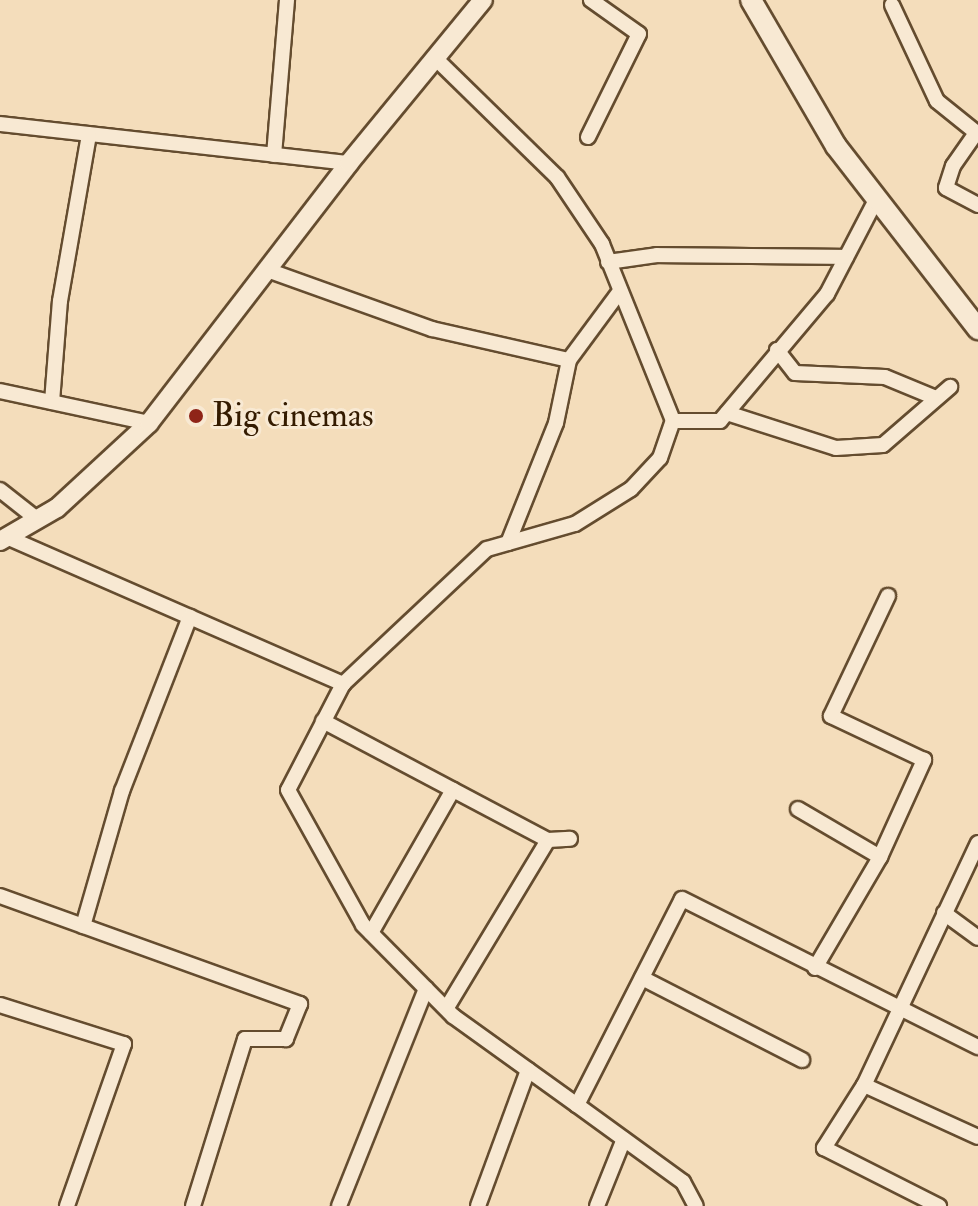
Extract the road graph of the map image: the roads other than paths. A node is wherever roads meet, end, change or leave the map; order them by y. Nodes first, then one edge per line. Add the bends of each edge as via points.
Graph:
1 (287, 0) edge
2 (483, 0) edge
3 (591, 0) edge
4 (751, 0) edge
5 (892, 5) dead end
6 (436, 59) junction
7 (0, 124) edge
8 (89, 134) junction
9 (977, 134) edge
10 (588, 137) dead end
11 (274, 155) junction
12 (349, 163) junction
13 (877, 198) junction
14 (978, 205) edge
15 (846, 257) junction
16 (608, 262) junction
17 (270, 271) junction
18 (620, 291) junction
19 (978, 329) edge
20 (777, 350) junction
21 (569, 360) junction
22 (950, 387) dead end
23 (0, 391) edge
24 (936, 398) junction
25 (52, 402) junction
26 (727, 413) junction
27 (673, 421) junction
28 (149, 423) junction
29 (0, 490) edge
30 (38, 520) junction
31 (5, 539) edge
32 (508, 543) junction
33 (888, 596) dead end
34 (190, 617) junction
35 (343, 684) junction
36 (323, 721) junction
37 (453, 790) junction
38 (798, 809) dead end
39 (570, 839) dead end
40 (548, 840) junction
41 (978, 843) edge
42 (880, 857) junction
43 (0, 896) edge
44 (944, 913) junction
45 (83, 926) junction
46 (371, 933) junction
47 (978, 938) edge
48 (815, 968) junction
49 (642, 978) junction
50 (426, 989) junction
51 (0, 1005) edge
52 (899, 1008) junction
53 (446, 1009) junction
54 (978, 1047) edge
55 (802, 1060) dead end
56 (528, 1070) junction
57 (864, 1085) junction
58 (577, 1105) junction
59 (978, 1137) edge
60 (624, 1139) junction
61 (67, 1206) edge
62 (193, 1206) edge
63 (339, 1206) edge
64 (478, 1206) edge
65 (597, 1206) edge
66 (696, 1206) edge
67 (939, 1206) edge

1 - 11 street
2 - 6 street
3 - 10 street via 639,34
4 - 13 main road via 836,146
5 - 9 street via 937,101
6 - 12 street
6 - 16 street via 557,177
7 - 8 street
8 - 11 street
8 - 25 street via 60,301
9 - 14 street via 953,166 946,188
11 - 12 street
12 - 17 street
13 - 15 street
13 - 19 main road
15 - 16 street via 657,255
15 - 20 street via 827,294
16 - 18 street
17 - 21 street via 432,329
17 - 28 street
18 - 21 street
18 - 27 street
20 - 24 street via 795,373 885,377
20 - 26 street
21 - 32 street via 556,423
22 - 24 street
23 - 25 street
24 - 26 street via 883,445 836,448
25 - 28 street
26 - 27 street via 720,421
27 - 32 street via 660,458 631,489 575,524
28 - 30 street
29 - 30 street
30 - 31 street
31 - 34 street
32 - 35 street via 487,549
33 - 42 street via 831,716 924,760
34 - 35 street
34 - 45 street via 122,791
35 - 36 street
36 - 37 street
36 - 46 street via 288,790
37 - 40 street
37 - 46 street
38 - 42 street
39 - 40 street
40 - 53 street
41 - 44 street
42 - 48 street
43 - 45 street
44 - 47 street
44 - 52 street
45 - 62 street via 300,1004 286,1039 245,1039
46 - 50 street
48 - 49 street via 682,899
48 - 52 street
49 - 55 street
49 - 58 street
50 - 53 street
50 - 63 street
51 - 61 street via 124,1044
52 - 54 street
52 - 57 street
53 - 56 street
56 - 58 street
56 - 64 street
57 - 59 street
57 - 67 street via 824,1148
58 - 60 street
60 - 65 street
60 - 66 street via 683,1182

